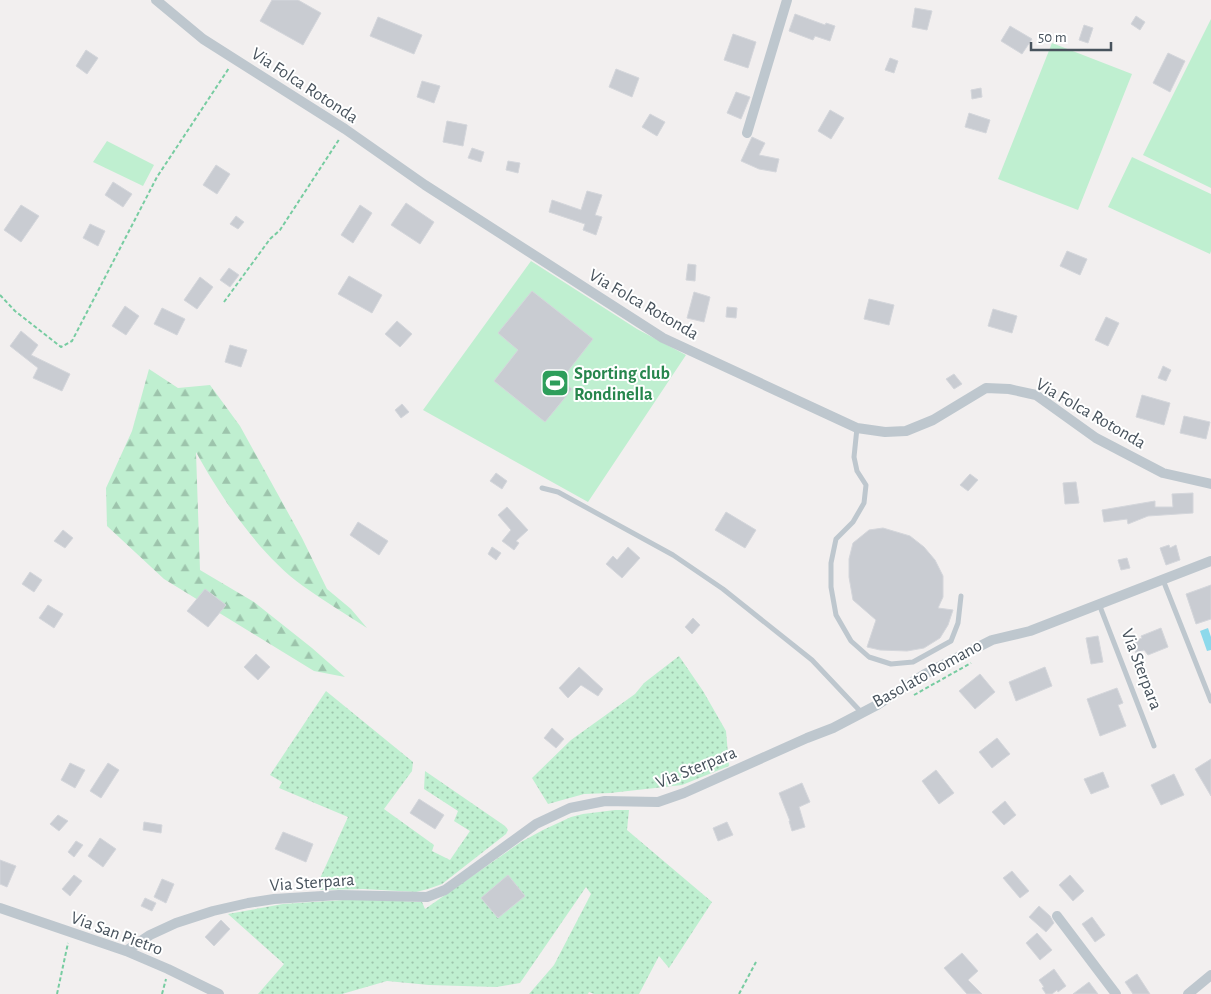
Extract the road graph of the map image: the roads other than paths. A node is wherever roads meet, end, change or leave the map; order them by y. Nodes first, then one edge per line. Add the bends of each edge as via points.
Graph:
1 (156, 0) edge
2 (787, 0) edge
3 (747, 133) dead end
4 (857, 428) junction
5 (1211, 484) edge
6 (542, 488) dead end
7 (1211, 562) edge
8 (1163, 580) junction
9 (961, 596) dead end
10 (1099, 604) junction
11 (1211, 701) edge
12 (862, 713) junction
13 (1154, 746) dead end
14 (0, 908) edge
15 (1057, 916) dead end
16 (126, 951) junction
17 (1211, 975) edge
18 (219, 994) edge
19 (1116, 994) edge
20 (1188, 994) edge

1 - 4 street, Via Folca Rotonda via 203,39 663,338
2 - 3 street
4 - 5 street, Via Folca Rotonda via 906,431 934,420 986,388 1009,388 1036,395 1096,438 1163,473
4 - 9 lane via 854,456 857,471 866,485 864,503 853,522 836,539 832,563 836,615 851,641 868,657 891,664 913,662 951,641 958,622
6 - 12 lane via 558,492 674,555 723,589 812,660
7 - 8 street, Via Sterpara
8 - 10 street, Via Sterpara
8 - 11 lane
10 - 12 street, Via Sterpara via 1030,631 992,640 925,674
10 - 13 lane, Via Sterpara
12 - 16 street, Via Sterpara via 658,802 605,801 570,808 536,824 445,890 427,896 339,895 248,903 176,923
14 - 16 street, Via San Pietro
15 - 19 street
16 - 18 street, Via San Pietro
17 - 20 street

